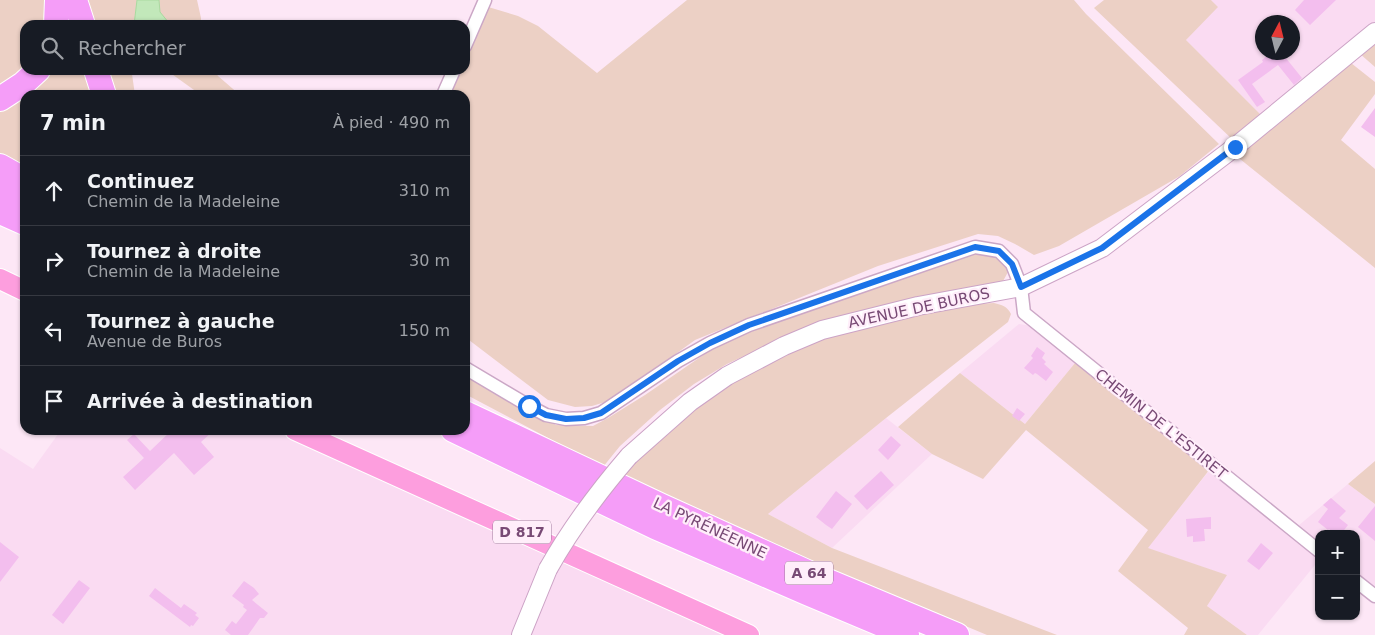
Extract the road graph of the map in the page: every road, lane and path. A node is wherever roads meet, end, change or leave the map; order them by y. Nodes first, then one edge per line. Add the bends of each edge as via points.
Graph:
1 (58, 0) edge
2 (75, 0) edge
3 (485, 0) edge
4 (56, 20) edge
5 (81, 20) edge
6 (1375, 32) edge
7 (470, 34) edge
8 (33, 75) edge
9 (98, 75) edge
10 (452, 75) edge
11 (102, 90) edge
12 (445, 90) edge
13 (0, 99) edge
14 (0, 166) edge
15 (20, 177) edge
16 (0, 191) edge
17 (20, 203) edge
18 (0, 212) edge
19 (20, 221) edge
20 (0, 279) edge
21 (1021, 287) junction
22 (20, 289) edge
23 (470, 371) edge
24 (470, 415) edge
25 (306, 435) edge
26 (463, 435) edge
27 (1315, 548) edge
28 (1360, 584) edge
29 (1375, 596) edge
30 (521, 635) edge
31 (749, 635) edge
32 (907, 635) edge
33 (957, 635) edge

1 - 4 highway
2 - 5 highway
3 - 7 street
6 - 21 street, AVENUE DE BUROS via 1235,147 1102,248
8 - 13 highway
9 - 11 highway
10 - 12 street
14 - 15 highway
16 - 17 highway
18 - 19 highway
20 - 22 main road
21 - 23 street, CHEMIN DE L'ESTIRET via 1012,264 999,251 975,247 749,325 678,361 601,413 584,418 546,415
21 - 27 street, CHEMIN DE L'ESTIRET via 1024,314
21 - 30 street, AVENUE DE BUROS, bridge via 918,306 822,330 727,376 690,402 629,456 606,483 564,540 548,569
24 - 33 highway, LA PYRÉNÉENNE / A 64 via 816,576
25 - 31 main road, D 817
26 - 32 highway, LA PYRÉNÉENNE / A 64 via 655,527
28 - 29 street

